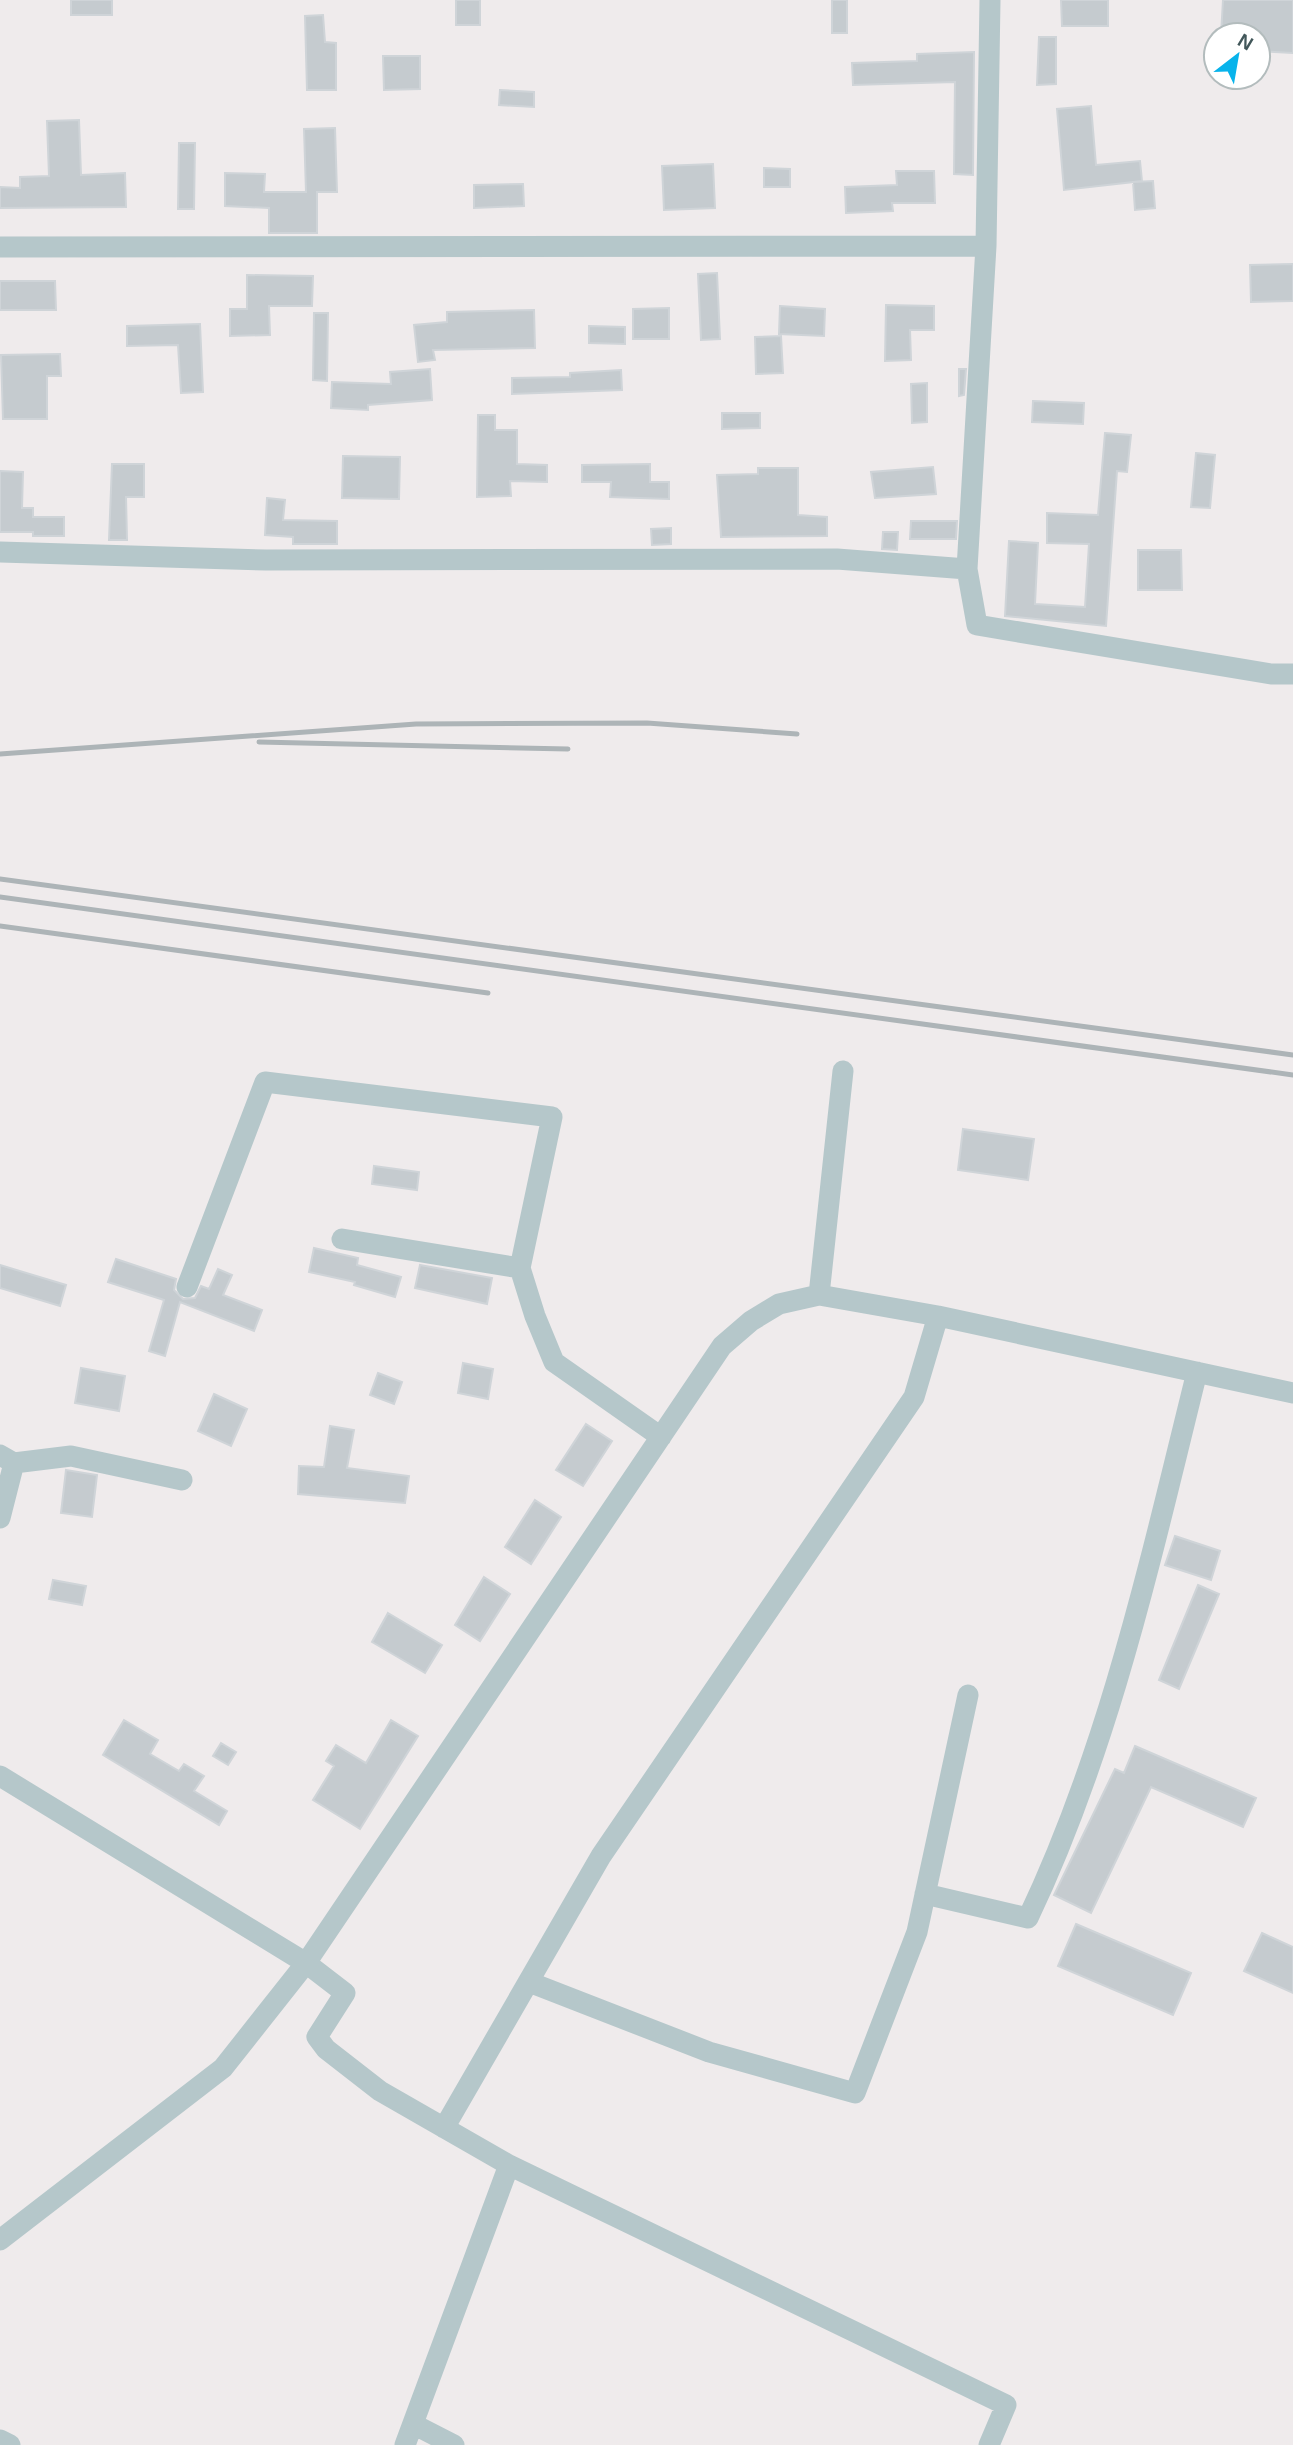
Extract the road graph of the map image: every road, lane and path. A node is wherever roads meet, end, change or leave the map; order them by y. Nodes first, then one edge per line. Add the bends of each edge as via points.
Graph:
1 (990, 0) edge
2 (986, 246) junction
3 (0, 247) edge
4 (0, 552) edge
5 (967, 569) junction
6 (1293, 674) edge
7 (843, 1071) dead end
8 (342, 1239) dead end
9 (520, 1268) junction
10 (187, 1287) dead end
11 (819, 1295) junction
12 (938, 1316) junction
13 (1198, 1372) junction
14 (1293, 1393) edge
15 (661, 1437) junction
16 (7, 1459) edge
17 (182, 1480) dead end
18 (0, 1518) edge
19 (968, 1695) dead end
20 (0, 1776) edge
21 (925, 1894) junction
22 (306, 1963) junction
23 (529, 1982) junction
24 (444, 2128) junction
25 (509, 2165) junction
26 (0, 2240) edge
27 (413, 2424) junction
28 (0, 2440) edge
29 (10, 2445) edge
30 (405, 2445) edge
31 (454, 2445) edge
32 (989, 2445) edge

1 - 2 street
2 - 3 street
2 - 5 street
4 - 5 street via 265,560 836,559
5 - 6 street via 977,625
7 - 11 street
8 - 9 street
9 - 10 street via 552,1116 265,1082
9 - 15 street via 554,1362
11 - 12 street
11 - 15 street via 779,1304 722,1346
12 - 13 street
12 - 23 street via 914,1397 601,1856
13 - 14 street
13 - 21 street via 1133,1629 1059,1852 1028,1918
15 - 22 street
16 - 17 street via 71,1456
16 - 18 street
19 - 21 street
20 - 22 street
21 - 23 street via 917,1932 855,2093 709,2052
22 - 24 street via 345,1993 317,2037 326,2049 380,2091
22 - 26 street via 223,2068
23 - 24 street
24 - 25 street
25 - 27 street
25 - 32 street via 1006,2405
27 - 30 street
27 - 31 street
28 - 29 street

